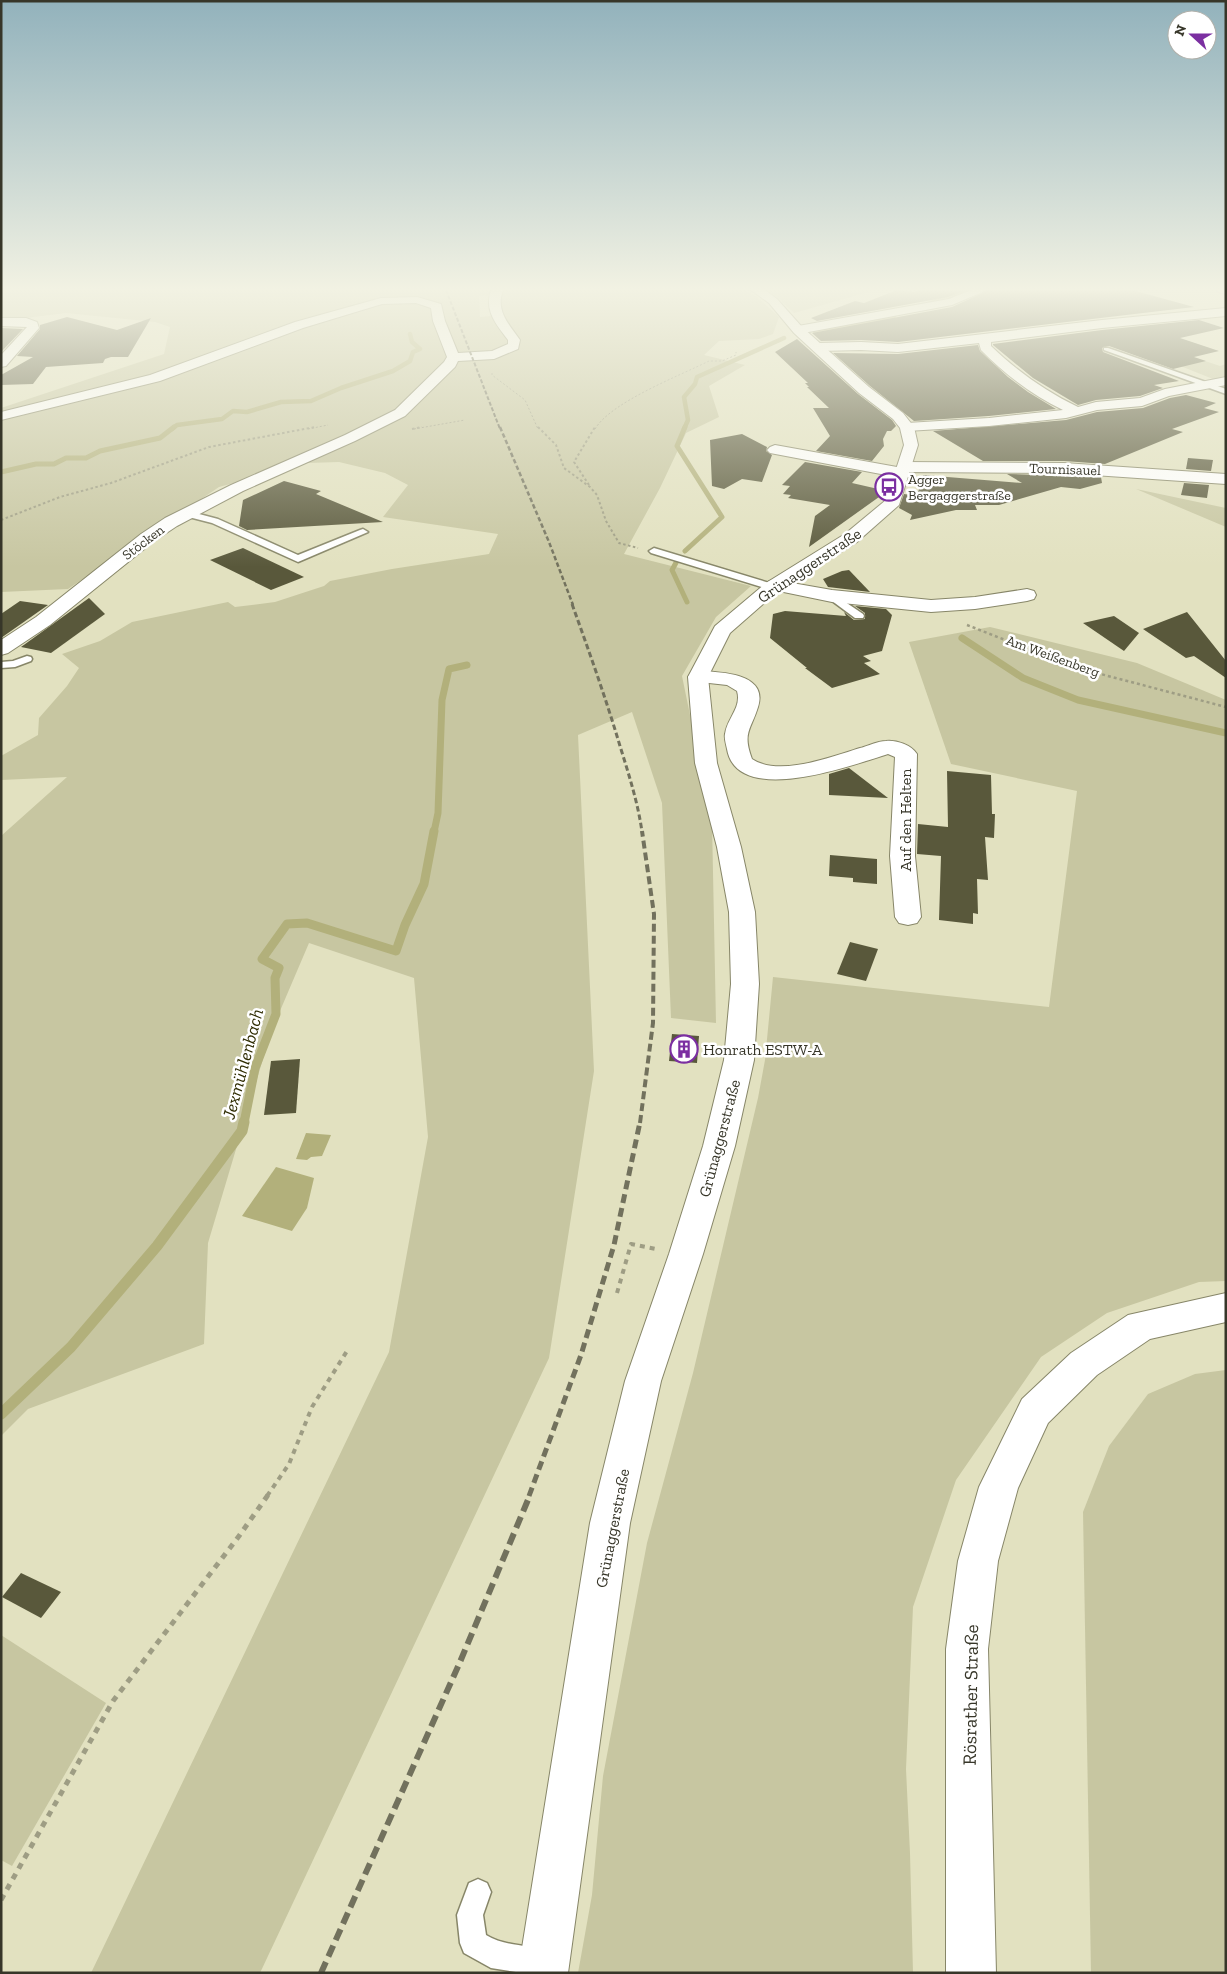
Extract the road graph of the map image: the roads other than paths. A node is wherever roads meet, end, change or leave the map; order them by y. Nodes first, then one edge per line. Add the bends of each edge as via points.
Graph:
1 (138, 382) edge
2 (432, 382) edge
3 (856, 382) edge
4 (1023, 382) edge
5 (1196, 382) edge
6 (1220, 382) edge
7 (1204, 385) junction
8 (1226, 392) edge
9 (1076, 411) junction
10 (1, 416) edge
11 (907, 427) junction
12 (775, 450) dead end
13 (903, 470) junction
14 (1226, 479) edge
15 (184, 513) junction
16 (363, 532) dead end
17 (654, 551) road end
18 (773, 586) junction
19 (1027, 595) dead end
20 (832, 596) junction
21 (859, 616) dead end
22 (1, 649) edge
23 (27, 659) dead end
24 (1, 665) edge
25 (698, 677) junction
26 (908, 917) dead end
27 (1226, 1307) edge
28 (478, 1892) dead end
29 (544, 1968) edge
30 (971, 1973) edge

1 - 10 street
2 - 15 street, Stöcken via 400,413
3 - 11 street
4 - 9 street
5 - 7 lane
6 - 7 street
7 - 8 lane
7 - 9 street via 1165,393 1142,402
9 - 11 street via 989,422
11 - 13 street, Grünaggerstraße via 910,445
12 - 13 street
13 - 14 street, Tournisauel via 1064,468
13 - 18 street, Grünaggerstraße via 893,502 881,514 851,538
15 - 16 lane via 215,521 298,559
15 - 22 street, Stöcken via 147,538 43,621
17 - 18 lane
18 - 20 street
18 - 25 street, Grünaggerstraße via 722,630
19 - 20 street via 931,606
20 - 21 lane
23 - 24 lane
25 - 26 street, Auf den Helten via 738,681 747,689 748,708 736,733 743,764 752,768 779,773 813,769 887,747 906,754 904,855
25 - 29 street, Grünaggerstraße via 706,764 729,847 742,912 744,984 739,1060 716,1155 644,1381 610,1524
27 - 30 street, Rösrather Straße via 1142,1326 1084,1364 1035,1411 999,1487 978,1561 967,1649
28 - 29 lane via 470,1915 474,1943 491,1954

